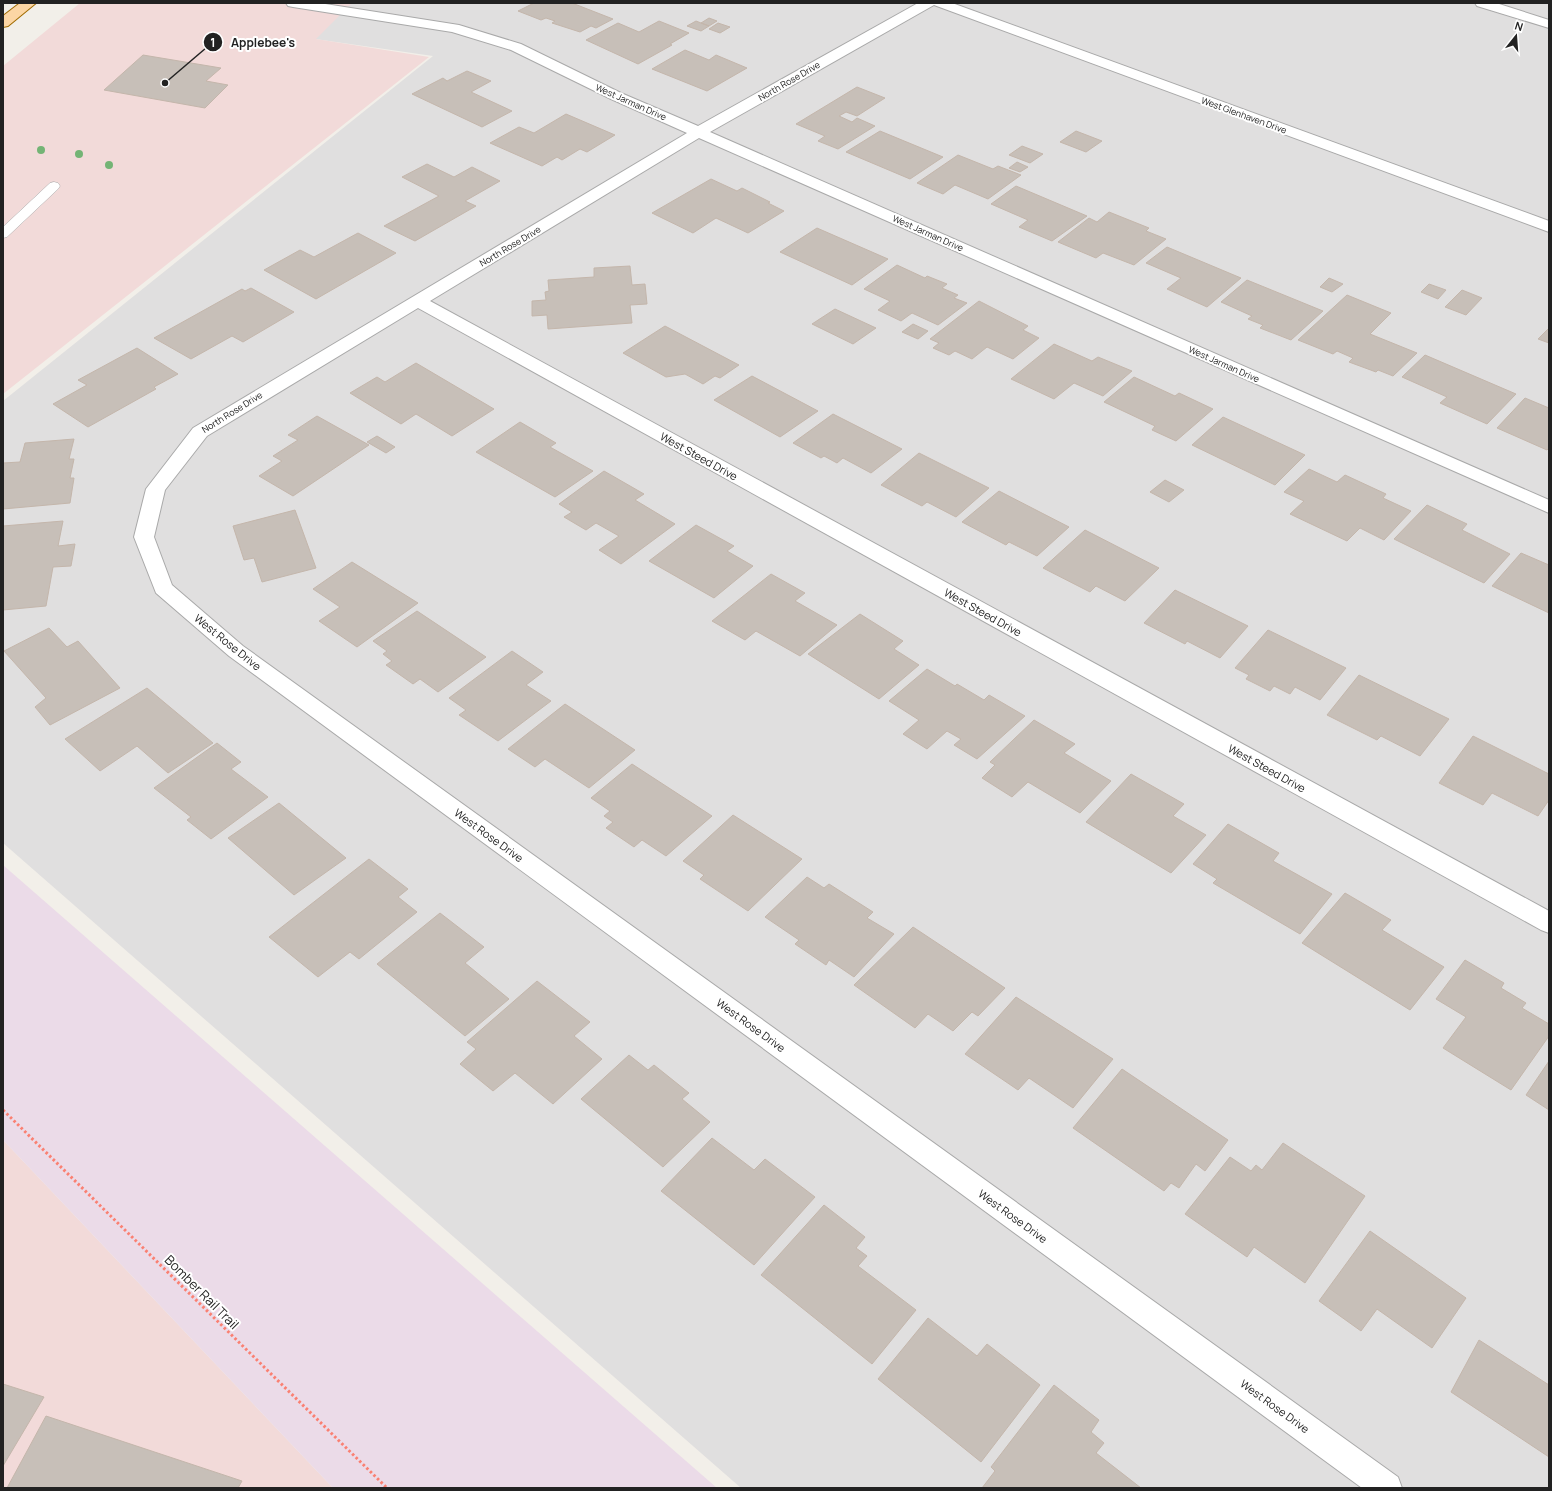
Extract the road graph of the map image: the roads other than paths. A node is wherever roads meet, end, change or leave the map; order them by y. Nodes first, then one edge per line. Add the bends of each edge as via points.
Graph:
1 (29, 3) edge
2 (293, 3) edge
3 (928, 3) edge
4 (939, 3) edge
5 (1482, 3) edge
6 (3, 23) edge
7 (1549, 24) edge
8 (699, 132) junction
9 (54, 186) dead end
10 (1549, 227) edge
11 (3, 234) edge
12 (417, 302) junction
13 (1549, 507) edge
14 (144, 537) joint
15 (1549, 923) edge
16 (1387, 1488) edge

1 - 6 main road
2 - 8 street, West Jarman Drive via 454,28 516,47 616,96
3 - 8 street, North Rose Drive
4 - 10 street, West Glenhaven Drive
5 - 7 street
8 - 12 street, North Rose Drive
8 - 13 street, West Jarman Drive
9 - 11 lane
12 - 14 street, North Rose Drive via 200,432 156,489
12 - 15 street, West Steed Drive
14 - 16 street, West Rose Drive via 163,588 236,651

